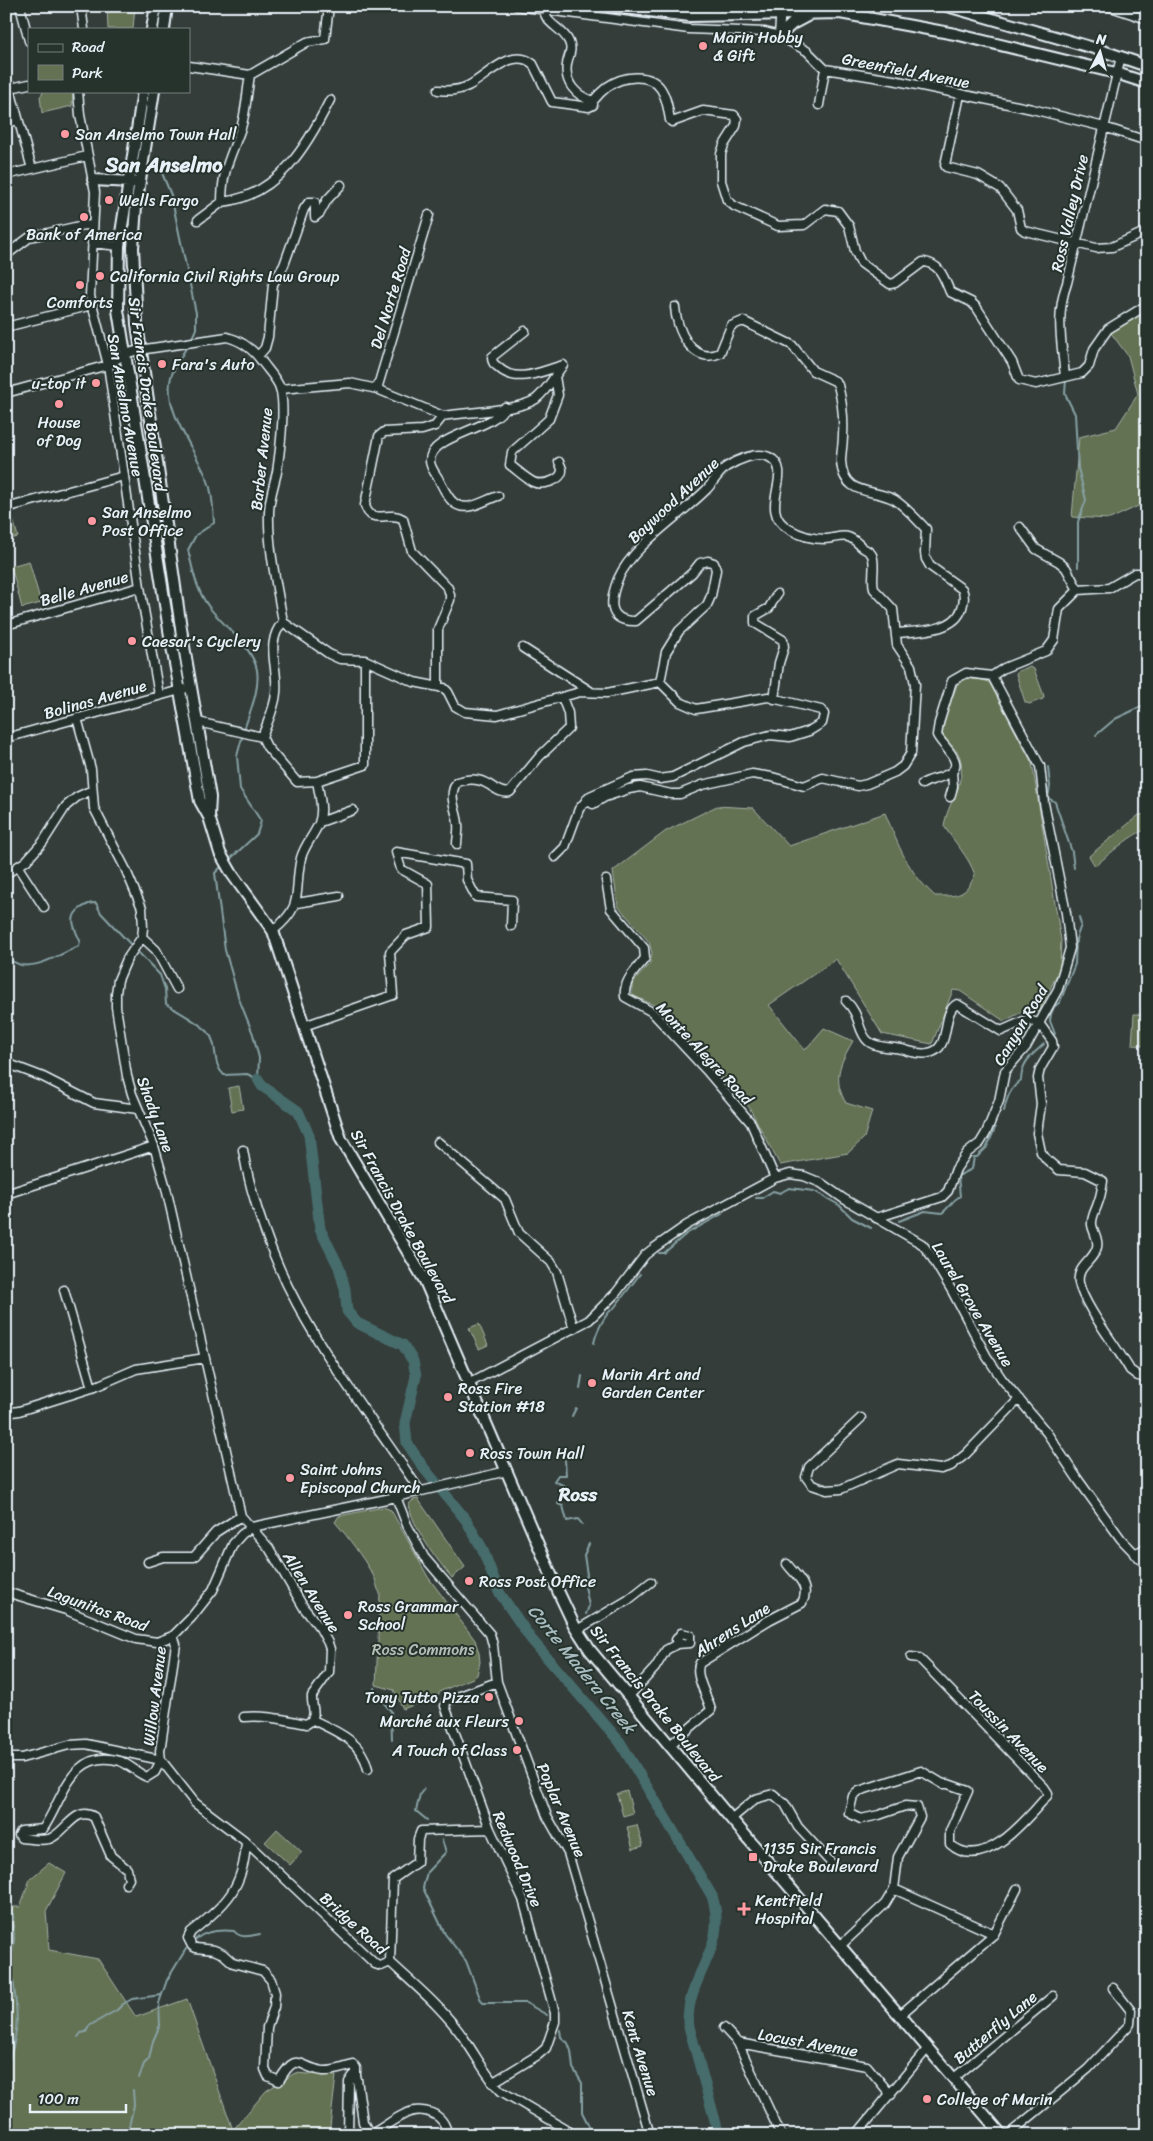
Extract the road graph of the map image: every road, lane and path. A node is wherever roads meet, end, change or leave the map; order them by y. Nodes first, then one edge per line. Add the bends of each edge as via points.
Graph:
1 (20, 6) edge
2 (80, 6) edge
3 (156, 6) edge
4 (167, 6) edge
5 (329, 6) edge
6 (517, 6) edge
7 (608, 6) edge
8 (769, 6) edge
9 (947, 6) edge
10 (1108, 6) edge
11 (544, 8) edge
12 (781, 11) edge
13 (810, 14) junction
14 (746, 16) junction
15 (1147, 19) edge
16 (84, 28) edge
17 (152, 28) edge
18 (164, 28) edge
19 (779, 36) junction
20 (28, 37) edge
21 (1121, 57) junction
22 (190, 66) edge
23 (1147, 66) edge
24 (825, 69) junction
25 (1116, 73) junction
26 (250, 75) junction
27 (1147, 83) edge
28 (28, 84) edge
29 (8, 89) edge
30 (438, 90) dead end
31 (78, 92) edge
32 (142, 92) edge
33 (154, 92) edge
34 (960, 95) junction
35 (330, 100) dead end
36 (593, 101) junction
37 (819, 105) dead end
38 (18, 120) junction
39 (6, 122) edge
40 (1104, 127) junction
41 (1147, 141) edge
42 (87, 156) junction
43 (32, 168) junction
44 (6, 175) edge
45 (94, 180) junction
46 (128, 182) junction
47 (139, 183) junction
48 (341, 185) dead end
49 (222, 202) junction
50 (429, 215) dead end
51 (198, 220) dead end
52 (93, 226) junction
53 (1147, 231) edge
54 (92, 243) junction
55 (1075, 243) junction
56 (119, 246) junction
57 (6, 254) edge
58 (92, 305) junction
59 (1147, 305) edge
60 (675, 307) dead end
61 (6, 327) edge
62 (525, 331) dead end
63 (139, 350) junction
64 (125, 354) junction
65 (258, 356) junction
66 (108, 364) junction
67 (555, 376) junction
68 (1065, 376) junction
69 (280, 389) junction
70 (377, 389) junction
71 (6, 393) edge
72 (505, 408) junction
73 (443, 416) junction
74 (558, 462) dead end
75 (124, 476) junction
76 (498, 496) dead end
77 (6, 508) edge
78 (1020, 527) dead end
79 (1147, 572) edge
80 (140, 587) junction
81 (1078, 590) junction
82 (777, 594) dead end
83 (283, 622) junction
84 (6, 625) edge
85 (897, 633) junction
86 (523, 648) dead end
87 (365, 660) junction
88 (992, 676) junction
89 (660, 682) junction
90 (438, 686) junction
91 (191, 688) junction
92 (180, 690) junction
93 (591, 692) junction
94 (159, 695) junction
95 (562, 697) junction
96 (774, 699) junction
97 (77, 718) junction
98 (198, 722) junction
99 (262, 737) junction
100 (6, 738) edge
101 (952, 771) junction
102 (317, 781) junction
103 (922, 784) dead end
104 (92, 790) junction
105 (950, 797) dead end
106 (586, 800) junction
107 (353, 810) dead end
108 (209, 817) junction
109 (320, 822) junction
110 (457, 844) dead end
111 (555, 857) dead end
112 (18, 867) junction
113 (6, 874) edge
114 (606, 880) dead end
115 (339, 896) dead end
116 (297, 903) junction
117 (44, 907) dead end
118 (511, 926) dead end
119 (274, 931) junction
120 (140, 940) junction
121 (177, 989) dead end
122 (846, 1001) dead end
123 (1040, 1023) junction
124 (304, 1026) junction
125 (6, 1063) edge
126 (138, 1109) junction
127 (438, 1142) dead end
128 (154, 1146) junction
129 (243, 1150) dead end
130 (775, 1178) junction
131 (6, 1194) edge
132 (876, 1218) junction
133 (64, 1290) dead end
134 (574, 1329) junction
135 (205, 1358) junction
136 (1147, 1378) edge
137 (469, 1383) junction
138 (92, 1388) junction
139 (1019, 1399) junction
140 (6, 1413) edge
141 (861, 1418) dead end
142 (507, 1471) junction
143 (420, 1491) junction
144 (396, 1497) junction
145 (241, 1516) junction
146 (252, 1527) junction
147 (1147, 1548) edge
148 (1134, 1554) junction
149 (148, 1562) dead end
150 (787, 1564) dead end
151 (1147, 1566) edge
152 (651, 1582) dead end
153 (6, 1592) edge
154 (577, 1630) junction
155 (172, 1636) junction
156 (678, 1644) dead end
157 (911, 1657) dead end
158 (497, 1682) junction
159 (629, 1696) junction
160 (244, 1717) dead end
161 (313, 1720) junction
162 (670, 1745) junction
163 (6, 1758) edge
164 (161, 1760) junction
165 (368, 1769) dead end
166 (732, 1819) junction
167 (490, 1829) junction
168 (246, 1842) junction
169 (834, 1866) dead end
170 (126, 1884) dead end
171 (894, 1889) junction
172 (1018, 1889) dead end
173 (994, 1934) junction
174 (840, 1946) junction
175 (390, 1962) junction
176 (604, 1979) joint
177 (1113, 1988) dead end
178 (1053, 1996) dead end
179 (900, 2015) junction
180 (724, 2028) dead end
181 (738, 2043) junction
182 (928, 2048) junction
183 (356, 2076) junction
184 (954, 2078) junction
185 (492, 2083) junction
186 (890, 2095) junction
187 (1147, 2132) edge
188 (348, 2135) edge
189 (447, 2135) edge
190 (572, 2135) edge
191 (650, 2135) edge
192 (781, 2135) edge
193 (856, 2135) edge
194 (1002, 2135) edge
195 (1008, 2135) edge
196 (1144, 2135) edge

1 - 20 street
2 - 16 street
3 - 17 main road
4 - 18 main road
5 - 26 street via 324,40 307,42
6 - 11 street, Greenfield Avenue
7 - 14 main road via 690,16
8 - 14 main road
9 - 21 main road
10 - 15 street
11 - 19 street, Greenfield Avenue via 689,29 748,30
11 - 36 street via 544,16 549,23 564,33 570,42 566,73 569,83 583,98
12 - 13 main road
12 - 14 main road
12 - 19 street
13 - 19 main road
13 - 25 main road via 840,13 955,34
19 - 24 street, Greenfield Avenue via 808,51
21 - 23 main road
21 - 25 street, Ross Valley Drive
22 - 26 street
24 - 34 street, Greenfield Avenue
24 - 37 street
25 - 27 main road
25 - 40 street, Ross Valley Drive
26 - 49 street via 241,127 222,185
28 - 29 street
29 - 38 street
30 - 36 street via 453,91 467,86 509,60 518,58 527,59 532,64 552,102 589,107
31 - 42 street, San Anselmo Avenue
32 - 46 main road, Sir Francis Drake Boulevard
33 - 47 main road, Sir Francis Drake Boulevard
34 - 40 street, Greenfield Avenue
34 - 55 street via 944,159 946,167 978,175 1000,188 1017,210 1021,228 1025,231
35 - 49 street via 317,125 282,175 240,200
36 - 68 street via 613,83 637,77 653,81 661,88 672,122 703,112 734,115 736,126 721,154 721,181 727,200 734,206 778,226 804,225 825,209 838,211 850,226 861,263 890,284 923,262 940,270 950,292 977,308 1023,382 1036,384
38 - 39 street
38 - 43 street
40 - 41 street, Greenfield Avenue
40 - 55 street, Ross Valley Drive
42 - 43 street
42 - 45 street, San Anselmo Avenue
43 - 44 street
45 - 46 main road
45 - 52 street, San Anselmo Avenue
46 - 47 main road
46 - 56 main road, Sir Francis Drake Boulevard
47 - 63 main road, Sir Francis Drake Boulevard via 133,248
48 - 65 street via 315,217 314,202 309,202 304,209 284,265 273,284 268,337
49 - 51 street
50 - 70 street, Del Norte Road
52 - 54 street, San Anselmo Avenue
52 - 57 street via 84,225 30,238
53 - 55 street via 1105,248
54 - 56 street
54 - 58 street, San Anselmo Avenue via 89,284
55 - 68 street, Ross Valley Drive via 1059,308
56 - 64 main road, Sir Francis Drake Boulevard via 118,310
58 - 61 street
58 - 66 street, San Anselmo Avenue
59 - 68 street via 1103,334 1086,369
60 - 85 street via 682,336 691,348 702,355 720,353 731,326 744,321 792,345 813,370 838,385 844,435 843,472 860,490 895,500 926,529 924,553 930,566 962,589 964,595 955,621 927,631
62 - 67 street via 492,357 492,362 504,373 522,376 562,365
63 - 64 street, Barber Avenue
63 - 65 street, Barber Avenue via 227,337 246,344
63 - 91 main road, Sir Francis Drake Boulevard
64 - 66 street, Barber Avenue
64 - 92 main road, Sir Francis Drake Boulevard
65 - 69 street, Barber Avenue
66 - 71 street, Barber Avenue
66 - 75 street, San Anselmo Avenue
67 - 72 street via 534,400
67 - 74 street via 558,395 549,419 512,452 510,465 534,483 541,483 554,481 560,475 562,469
69 - 70 street via 350,383
69 - 83 street, Barber Avenue via 282,420 269,510 269,538
70 - 73 street
72 - 73 street
72 - 76 street via 502,415 493,421 436,448 430,463 451,501 459,507 470,507
73 - 90 street via 435,426 384,432 379,436 365,505 371,516 397,515 403,519 412,551 448,588 450,600 438,629
75 - 77 street
75 - 80 street, San Anselmo Avenue
78 - 81 street via 1036,549 1066,568
79 - 81 street via 1135,573 1109,588
80 - 84 street, Belle Avenue
80 - 94 street, San Anselmo Avenue
81 - 88 street via 1059,609 1054,640 1046,651
82 - 96 street via 769,608 755,616 754,623 783,640
83 - 87 street via 329,654 340,659
83 - 99 street via 273,640 277,691
85 - 89 street, Baywood Avenue via 893,609 874,588 870,552 846,536 814,538 786,528 776,518 774,504 780,472 777,462 767,456 753,456 725,468 635,553 622,570 613,592 612,608 626,621 636,621 700,563 714,563 715,578 707,605 679,631 666,652
85 - 106 street, Baywood Avenue via 897,645 911,666 915,705 911,753 895,772 858,786 823,778 804,786 752,774 702,785 680,794 640,787 615,793 593,804
86 - 93 street
87 - 90 street via 425,686
87 - 102 street via 365,765
88 - 101 street via 966,673 951,683 937,735 954,760
88 - 123 street, Canyon Road via 1040,766 1044,803 1066,913 1070,948 1058,990
89 - 93 street via 607,693
89 - 96 street via 680,702 696,709 768,697
90 - 95 street via 448,692 456,706 465,712 497,715
91 - 92 street, Bolinas Avenue
91 - 98 main road, Sir Francis Drake Boulevard
92 - 94 street, Bolinas Avenue
92 - 108 main road, Sir Francis Drake Boulevard via 200,801
93 - 95 street
94 - 97 street, Bolinas Avenue
95 - 110 street via 569,728 510,792 500,792 488,783 474,779 457,782 452,800 458,828
96 - 106 street via 821,710 825,718 809,731 790,737 770,735 744,742 673,777 633,777
97 - 100 street, Bolinas Avenue
97 - 104 street via 91,769
98 - 99 street
98 - 108 main road, Sir Francis Drake Boulevard via 210,797
99 - 102 street via 297,782
101 - 103 street
101 - 105 street via 954,781
102 - 109 street
104 - 112 street via 66,806 43,842
104 - 120 street via 94,808 139,898 143,917
106 - 111 street via 574,818 565,847
107 - 109 street
108 - 119 main road, Sir Francis Drake Boulevard via 220,853
109 - 116 street via 301,857
112 - 113 street
112 - 117 street
114 - 130 street, Monte Alegre Road via 611,909 644,948 646,958 627,981 626,997 652,1012 751,1123
115 - 116 street
116 - 119 street
118 - 124 street via 512,900 476,897 467,880 466,864 396,852 401,869 428,884 429,926 406,935 390,952 393,995
119 - 124 main road, Sir Francis Drake Boulevard
120 - 121 street via 156,950
120 - 126 street, Shady Lane via 118,980 116,1000 127,1076
122 - 123 street via 855,1011 867,1040 920,1054 934,1052 940,1045 949,1013 957,1004 1001,1031 1026,1020
123 - 132 street, Canyon Road via 1005,1071 999,1101 986,1133 980,1143 967,1152 948,1191 942,1197
123 - 136 street via 1053,1047 1038,1078 1041,1104 1037,1133 1041,1152 1059,1170 1085,1172 1103,1180 1092,1218 1097,1249 1084,1265 1079,1282 1088,1305 1130,1370
124 - 137 main road, Sir Francis Drake Boulevard via 341,1139 425,1281
125 - 126 street via 43,1077 94,1103
126 - 128 street, Shady Lane
127 - 134 street via 505,1199 519,1233 552,1262
128 - 131 street
128 - 135 street, Shady Lane
129 - 143 street via 274,1253 296,1303
130 - 132 street, Laurel Grove Avenue via 790,1174 804,1176 821,1183
130 - 134 street, Laurel Grove Avenue via 687,1225 654,1248 600,1311
132 - 139 street, Laurel Grove Avenue via 922,1244 930,1254 987,1357
133 - 138 street
134 - 137 street, Laurel Grove Avenue
135 - 138 street via 136,1369
135 - 145 street, Shady Lane
137 - 142 main road, Sir Francis Drake Boulevard
138 - 140 street
139 - 141 street via 951,1466 941,1469 898,1464 841,1489 827,1490 812,1485 806,1477 809,1467
139 - 148 street, Laurel Grove Avenue
142 - 143 street
142 - 154 main road, Sir Francis Drake Boulevard
143 - 144 street
144 - 146 street
144 - 158 street, Poplar Avenue via 424,1557 490,1634
145 - 146 street
145 - 149 street via 216,1532 194,1557
146 - 155 street via 233,1544 213,1590
146 - 161 street, Allen Avenue via 280,1565 330,1649 329,1672 312,1696
147 - 148 street
148 - 151 street, Laurel Grove Avenue
150 - 162 street, Ahrens Lane via 804,1584 802,1603 700,1663 698,1675 711,1710
152 - 154 street via 628,1600
153 - 155 street, Lagunitas Road via 66,1610 136,1639 157,1642
154 - 159 main road, Sir Francis Drake Boulevard
155 - 164 street, Willow Avenue via 176,1644
156 - 159 street via 666,1650
157 - 171 street, Toussin Avenue via 919,1658 1048,1793 1006,1838 986,1851 965,1852 950,1844 950,1831 968,1791 943,1784 922,1772 859,1791 853,1796 849,1813 861,1819 905,1806 917,1807 920,1816 898,1857
158 - 167 street, Redwood Drive via 445,1702
158 - 176 street, Poplar Avenue via 547,1816 568,1853
159 - 162 main road, Sir Francis Drake Boulevard
160 - 161 street via 260,1716 307,1724
161 - 165 street via 353,1741 366,1758
162 - 166 main road, Sir Francis Drake Boulevard
163 - 164 street via 22,1758 69,1745 86,1744
164 - 168 street, Bridge Road via 195,1803
164 - 170 street via 156,1772 147,1777 119,1761 92,1761 82,1766 67,1782 43,1829 21,1831 19,1835 30,1839 50,1838 74,1818 88,1814 94,1817 112,1856 127,1869 129,1879
166 - 169 street via 755,1798 773,1794 785,1804 798,1827
166 - 174 main road, Sir Francis Drake Boulevard
167 - 175 street via 422,1831 418,1839 417,1862 393,1880
167 - 185 street, Redwood Drive via 522,1899 552,2001 555,2022 546,2048 538,2056
168 - 175 street, Bridge Road via 375,1964 381,1966
168 - 183 street via 245,1863 239,1883 227,1900 190,1932 188,1938 192,1946 214,1950 233,1963 263,1971 271,1980 275,1994 267,2027 265,2069 268,2076 278,2081 296,2062 325,2072 354,2065
171 - 173 street
171 - 174 street, Toussin Avenue via 879,1912
172 - 173 street
173 - 179 street
174 - 179 main road, Sir Francis Drake Boulevard
175 - 185 street, Bridge Road via 435,2003 465,2039
176 - 191 street, Kent Avenue
177 - 195 street via 1131,2011 1130,2024 1088,2068
178 - 184 street, Butterfly Lane
179 - 182 main road, Sir Francis Drake Boulevard
180 - 181 street
181 - 186 street, Locust Avenue via 867,2066
181 - 192 street
182 - 184 main road, Sir Francis Drake Boulevard
182 - 186 street
183 - 188 street via 349,2082
183 - 189 street via 363,2122 368,2132 373,2133 404,2114 431,2112 442,2118
184 - 194 main road, Sir Francis Drake Boulevard
185 - 190 street, Bridge Road
186 - 193 street
187 - 196 street

